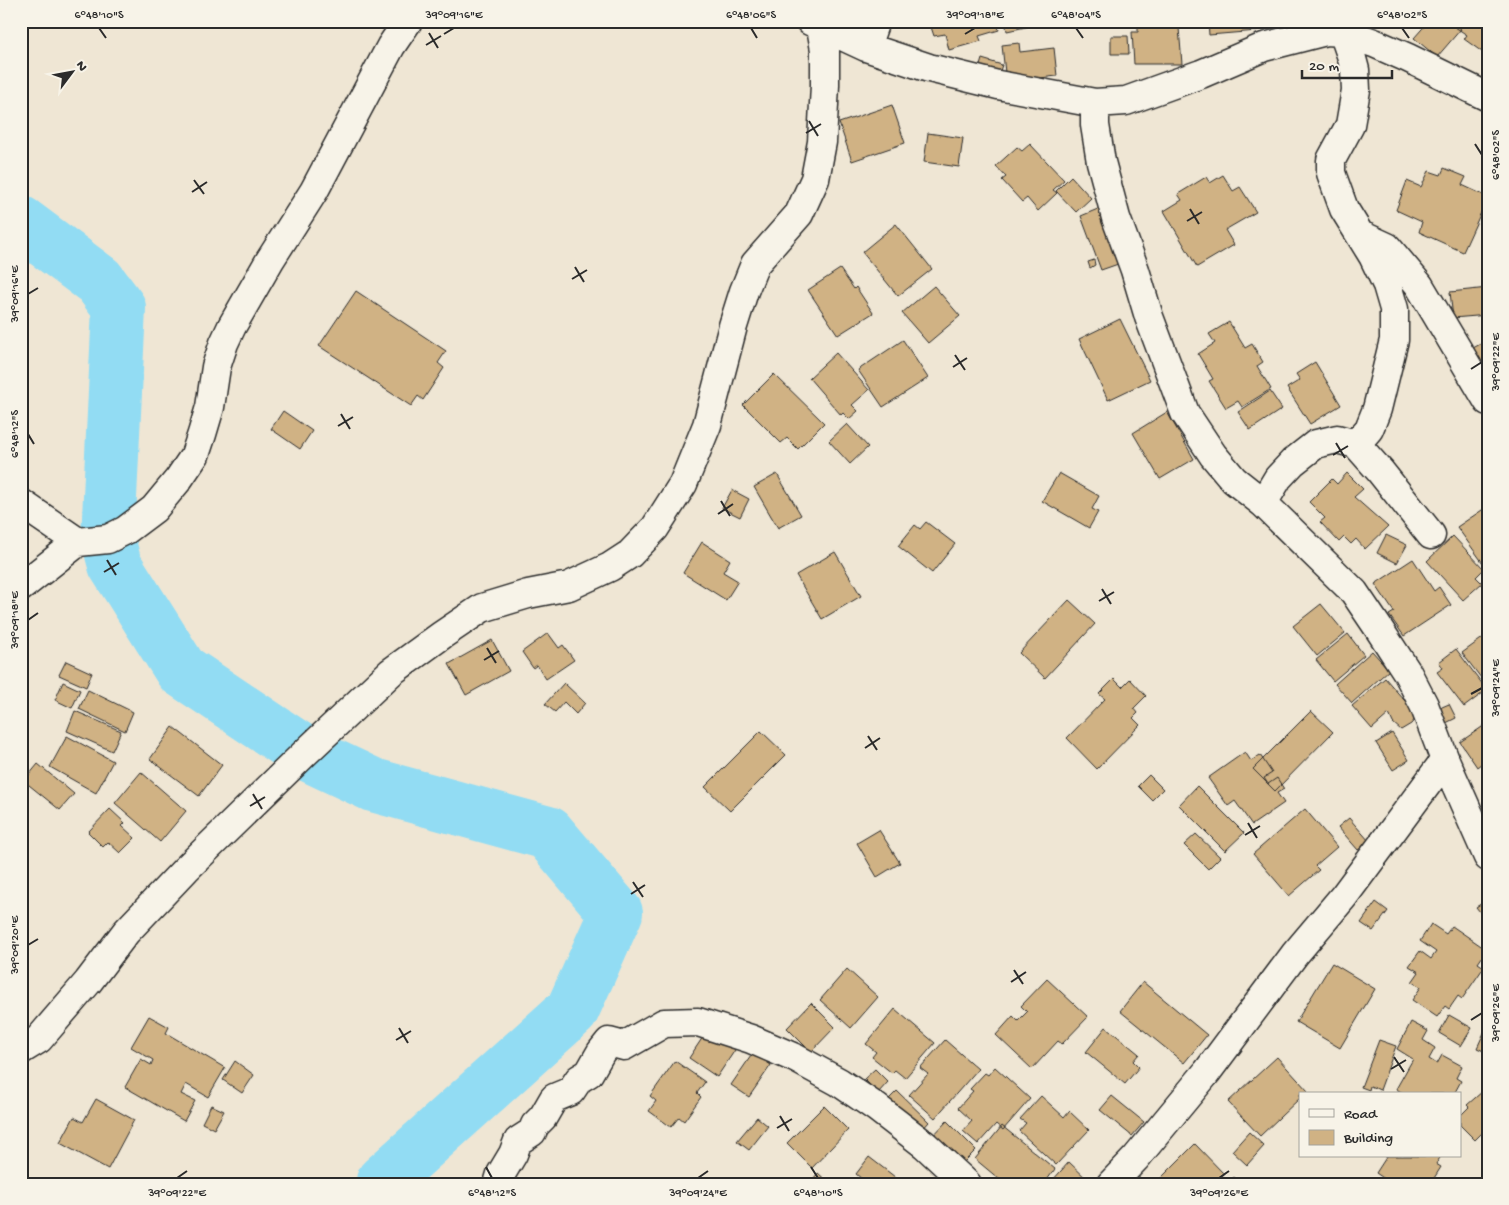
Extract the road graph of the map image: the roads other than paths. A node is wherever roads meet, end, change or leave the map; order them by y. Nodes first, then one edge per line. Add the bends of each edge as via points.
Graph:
1 (408, 21) edge
2 (875, 21) edge
3 (816, 24) edge
4 (1346, 27) edge
5 (866, 46) junction
6 (1488, 97) edge
7 (1096, 103) junction
8 (1360, 235) junction
9 (1488, 401) edge
10 (1356, 444) junction
11 (21, 503) edge
12 (1263, 503) junction
13 (1431, 535) dead end
14 (78, 542) junction
15 (21, 586) edge
16 (1445, 760) junction
17 (1488, 857) edge
18 (21, 1050) edge
19 (498, 1184) edge
20 (967, 1184) edge
21 (1111, 1184) edge

1 - 14 street via 390,46 314,191 232,326 216,367 210,407 195,455 154,509 139,521 108,539
2 - 5 street
3 - 5 street
3 - 18 street via 825,50 825,94 822,142 815,179 799,214 755,264 741,299 700,443 683,484 655,528 630,554 610,567 569,586 482,608 391,672 186,869 126,932 39,1040
4 - 6 street
4 - 7 street via 1264,47 1126,101
4 - 8 street via 1356,90 1350,125 1331,160 1331,172 1344,209
5 - 7 street via 929,68
7 - 12 street via 1095,125 1101,162 1116,218 1185,413 1234,480
8 - 9 street via 1387,247 1413,278
8 - 10 street via 1387,285 1394,309 1394,340 1377,408 1369,429
10 - 12 street via 1338,439 1316,444 1278,478
10 - 13 street
11 - 14 street
12 - 16 street via 1354,592 1407,672 1424,705
14 - 15 street
16 - 17 street
16 - 21 street via 1207,1072
19 - 20 street via 518,1141 532,1132 554,1098 571,1091 579,1079 589,1073 609,1042 624,1046 664,1024 698,1022 751,1039 839,1082 925,1145

